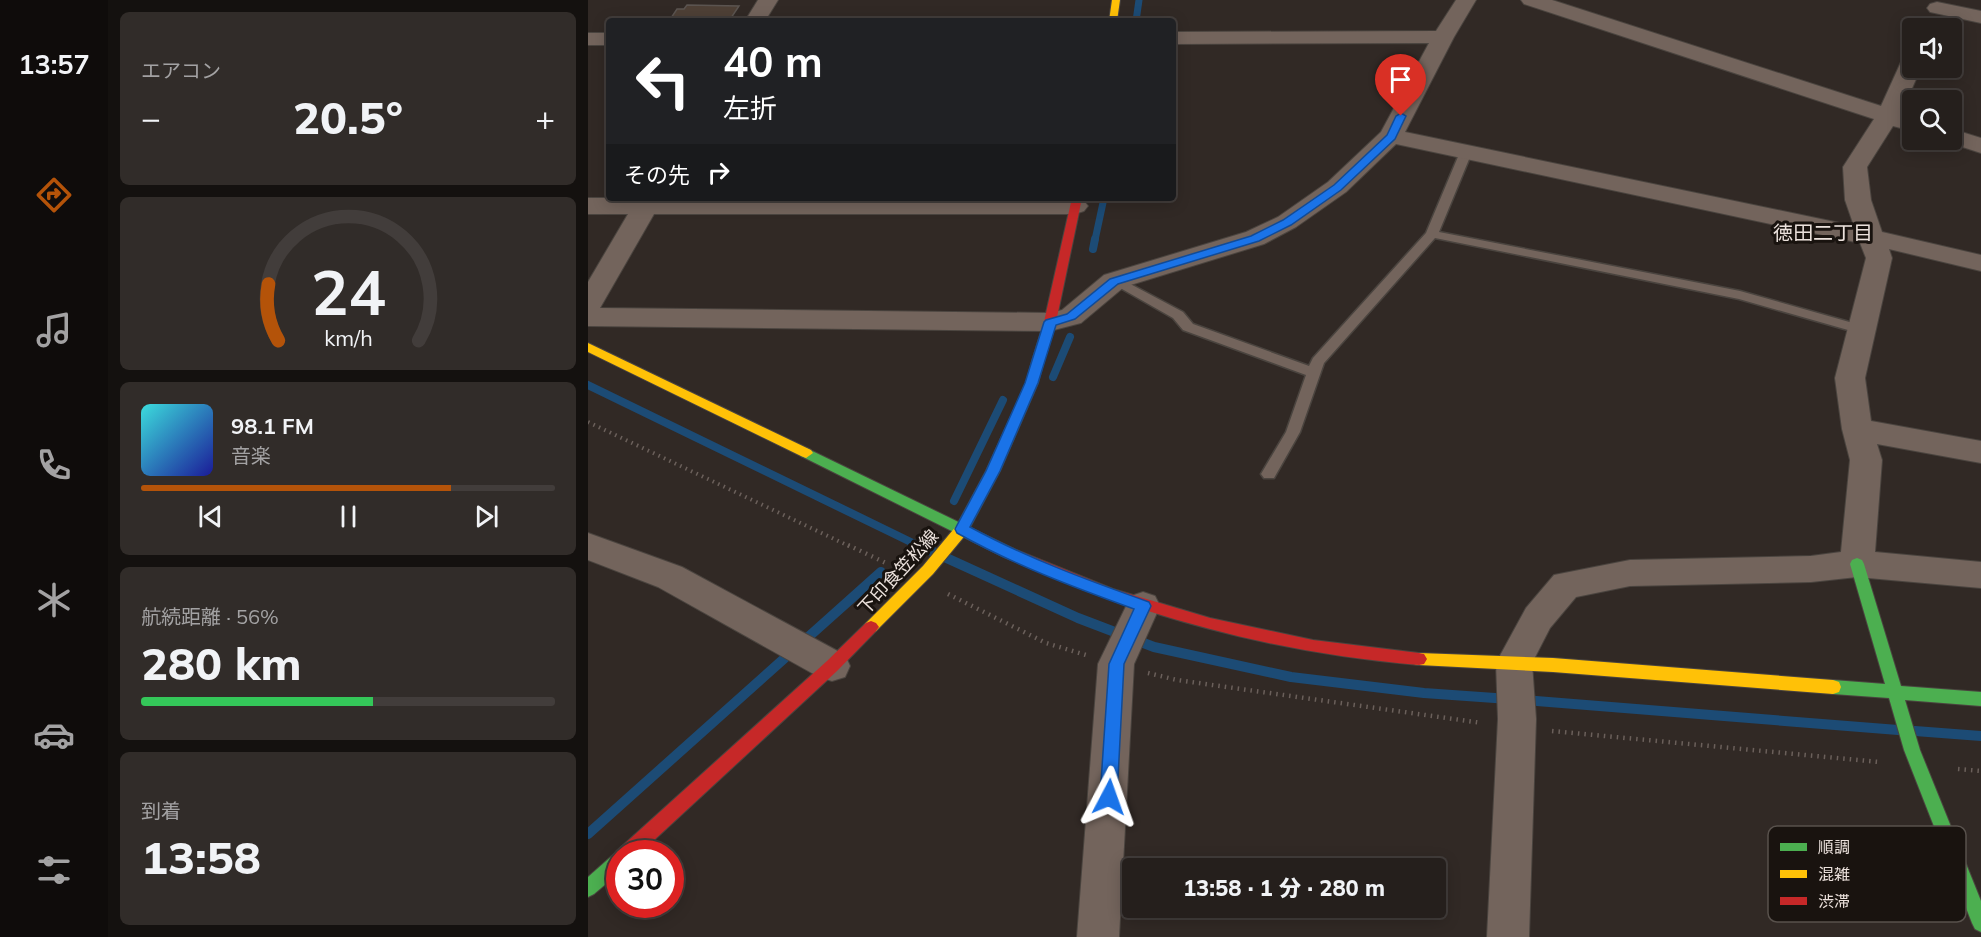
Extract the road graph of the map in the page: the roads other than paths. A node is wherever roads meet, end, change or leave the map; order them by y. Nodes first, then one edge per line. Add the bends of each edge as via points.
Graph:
1 (768, 0) edge
2 (1116, 0) edge
3 (1466, 0) edge
4 (1531, 0) edge
5 (1939, 4) edge
6 (1981, 17) edge
7 (757, 18) edge
8 (1113, 18) edge
9 (1933, 18) edge
10 (1443, 37) junction
11 (1176, 38) edge
12 (588, 39) edge
13 (606, 39) edge
14 (1905, 78) edge
15 (1888, 116) junction
16 (1902, 121) edge
17 (1391, 136) junction
18 (1962, 139) edge
19 (1981, 146) edge
20 (1466, 152) junction
21 (647, 202) edge
22 (1076, 202) edge
23 (588, 206) edge
24 (1432, 234) junction
25 (1871, 237) junction
26 (1981, 264) edge
27 (1114, 281) junction
28 (588, 306) edge
29 (588, 317) edge
30 (1050, 322) junction
31 (1862, 330) junction
32 (588, 347) edge
33 (1314, 373) junction
34 (1857, 429) junction
35 (1981, 452) edge
36 (1269, 474) dead end
37 (962, 529) junction
38 (588, 546) edge
39 (1857, 564) junction
40 (1981, 575) edge
41 (1135, 625) junction
42 (832, 666) junction
43 (1514, 670) junction
44 (1895, 697) junction
45 (1981, 699) edge
46 (1942, 826) edge
47 (641, 840) edge
48 (606, 872) edge
49 (1966, 885) edge
50 (588, 888) edge
51 (1981, 923) edge
52 (1098, 937) edge
53 (1508, 937) edge

1 - 7 street
2 - 8 street
3 - 10 street
4 - 15 street
5 - 6 street
5 - 9 street
10 - 11 street
10 - 17 street
12 - 13 street
14 - 15 street
15 - 16 street
15 - 25 street via 1855,167 1858,200
17 - 20 street
17 - 27 street via 1337,187 1287,222 1255,238
18 - 19 street
20 - 24 lane
20 - 25 street
21 - 22 street
21 - 23 street
21 - 28 street
22 - 30 street, 下印食笠松線
24 - 31 lane via 1740,295
24 - 33 lane via 1318,361
25 - 26 street
25 - 31 street via 1879,258
27 - 30 street via 1071,317
27 - 33 lane via 1178,315 1188,327
29 - 30 street
30 - 37 street, 下印食笠松線 via 1032,383
31 - 34 street via 1850,378
32 - 37 street
33 - 36 lane via 1293,432
34 - 35 street
34 - 39 street via 1866,460
37 - 41 street via 999,550 1070,580
37 - 42 street, 下印食笠松線
38 - 42 street via 670,577
39 - 40 street
39 - 43 street via 1811,569 1630,573 1566,585 1538,618
39 - 44 street
41 - 43 street
41 - 52 street via 1116,664
42 - 47 street, 下印食笠松線
43 - 44 street
43 - 53 street via 1516,719
44 - 45 street
44 - 46 street
48 - 50 street
49 - 51 street

